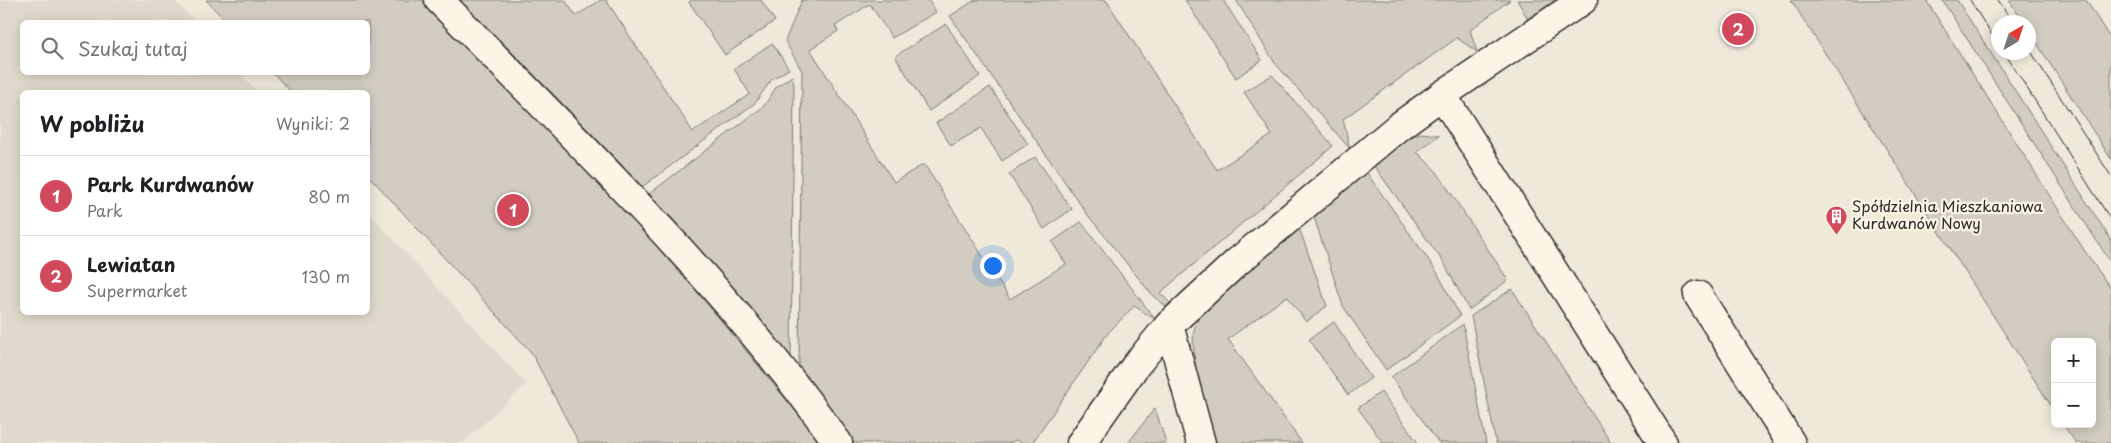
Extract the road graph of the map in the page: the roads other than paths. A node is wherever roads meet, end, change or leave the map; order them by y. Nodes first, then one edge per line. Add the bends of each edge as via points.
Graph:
1 (439, 0) edge
2 (1583, 0) edge
3 (1442, 94) junction
4 (1698, 295) dead end
5 (1169, 325) junction
6 (838, 443) edge
7 (1081, 443) edge
8 (1201, 443) edge
9 (1663, 443) edge
10 (1791, 443) edge

1 - 6 street via 695,264 795,382
2 - 3 street
3 - 5 street via 1299,208
3 - 9 street
4 - 10 street
5 - 7 street via 1136,365
5 - 8 street

